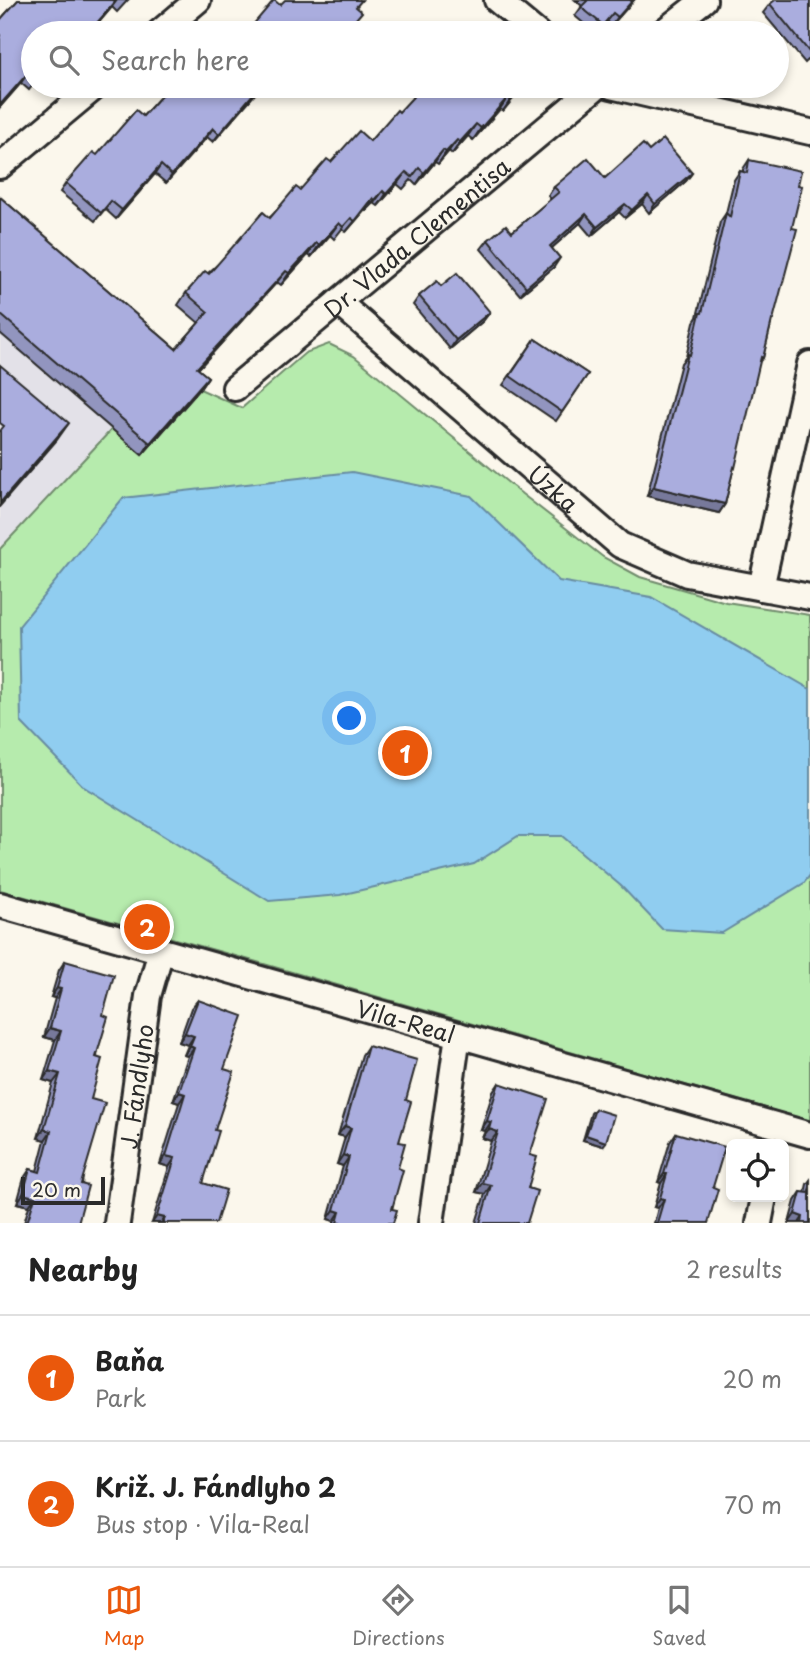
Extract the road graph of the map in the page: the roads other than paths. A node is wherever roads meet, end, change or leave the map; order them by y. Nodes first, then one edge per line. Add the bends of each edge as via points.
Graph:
1 (198, 0) edge
2 (497, 0) edge
3 (704, 0) edge
4 (173, 21) edge
5 (522, 21) edge
6 (677, 21) edge
7 (82, 98) edge
8 (583, 98) edge
9 (664, 98) edge
10 (810, 131) edge
11 (0, 166) edge
12 (338, 302) junction
13 (810, 364) edge
14 (234, 387) dead end
15 (761, 588) junction
16 (810, 597) edge
17 (0, 905) edge
18 (161, 951) junction
19 (458, 1035) junction
20 (775, 1135) edge
21 (810, 1135) edge
22 (763, 1202) edge
23 (117, 1223) edge
24 (431, 1223) edge
25 (759, 1223) edge

1 - 4 street
2 - 5 street
3 - 6 street
7 - 11 street
8 - 12 street, Dr. Vlada Clementisa
9 - 10 street
12 - 14 street, Dr. Vlada Clementisa
12 - 15 street, Úzka via 620,545 687,574
13 - 15 street
15 - 16 street, Úzka
17 - 18 street, Vila-Real
18 - 19 street, Vila-Real
18 - 23 street, J. Fándlyho via 148,996
19 - 20 street, Vila-Real
19 - 24 street
20 - 21 street, Vila-Real
22 - 25 street

